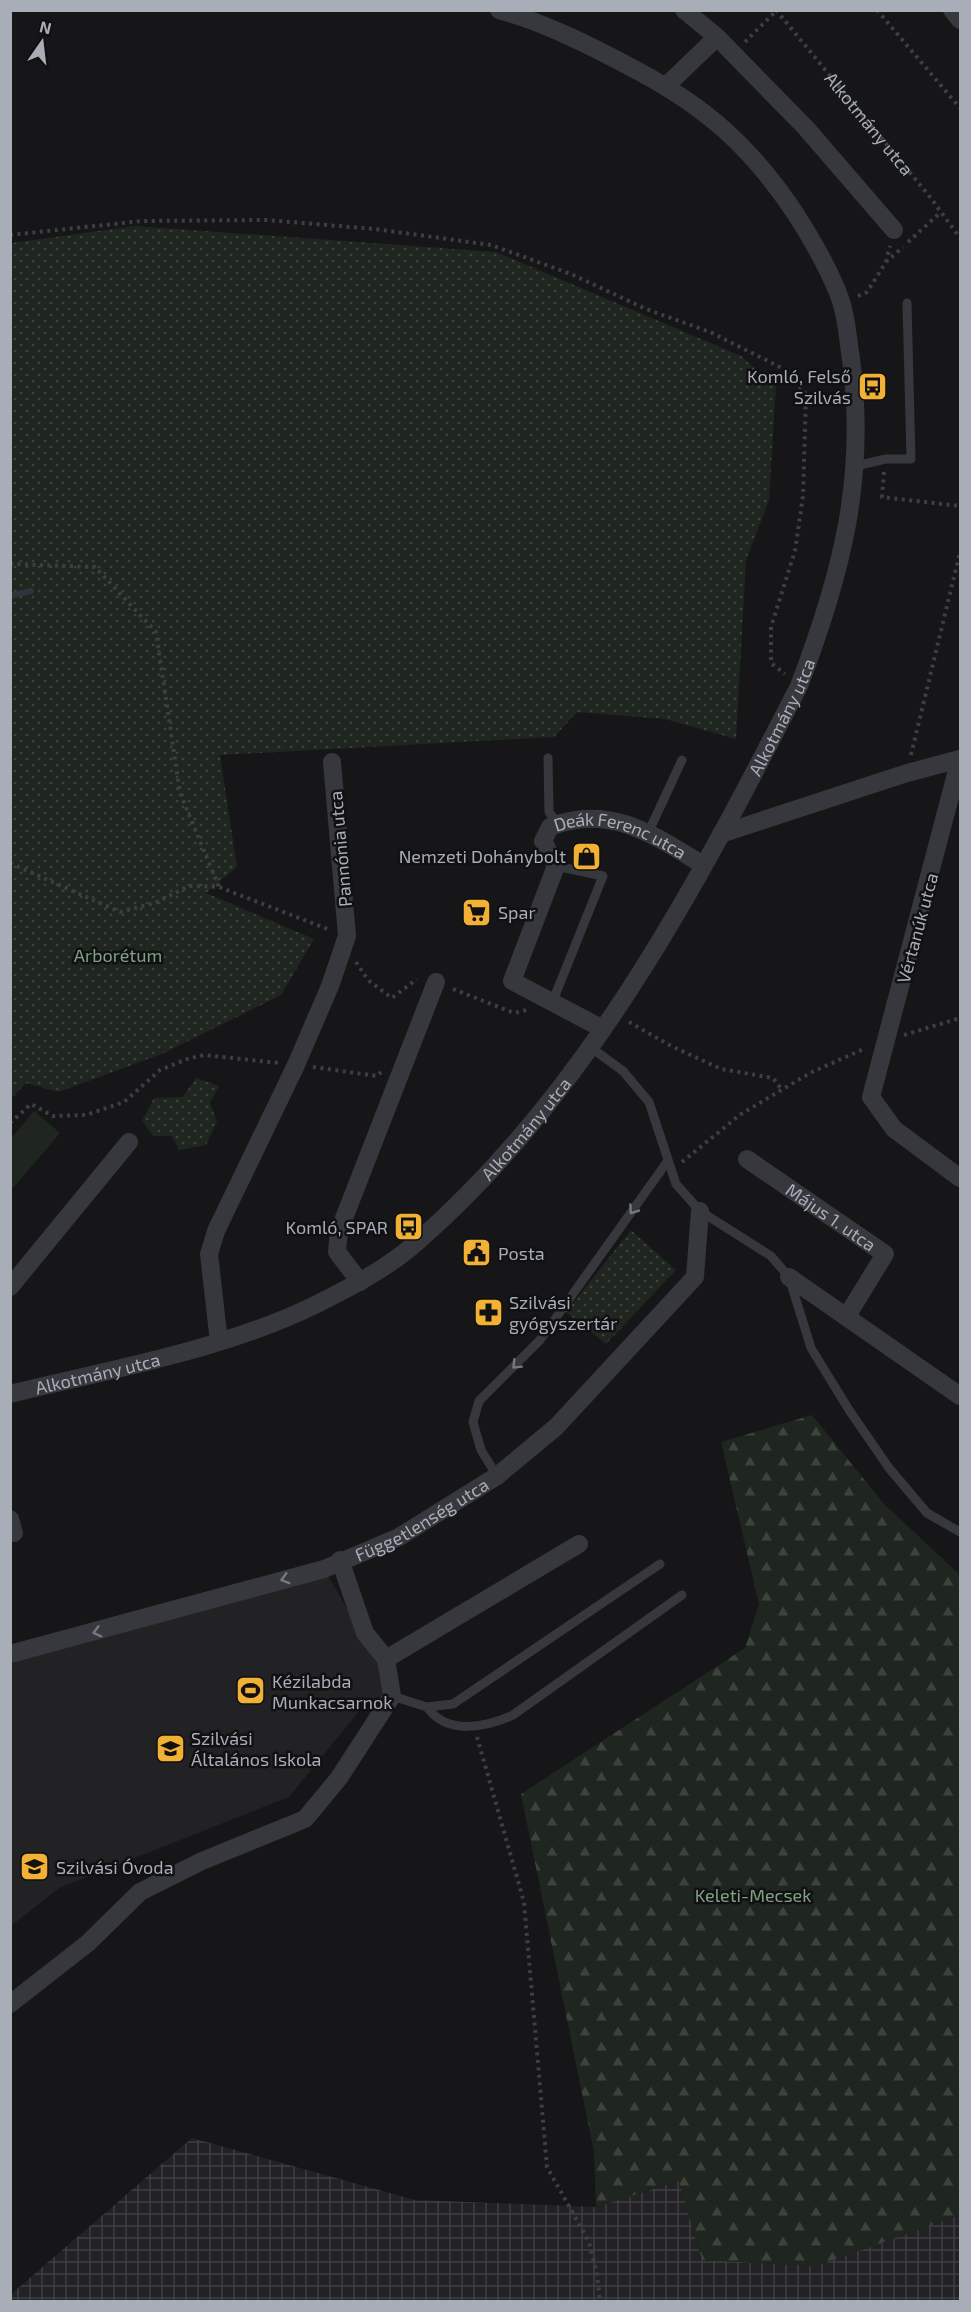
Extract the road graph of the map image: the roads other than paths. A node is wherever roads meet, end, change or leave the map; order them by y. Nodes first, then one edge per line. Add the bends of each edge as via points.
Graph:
1 (499, 10) edge
2 (684, 10) edge
3 (952, 10) edge
4 (960, 20) edge
5 (717, 37) junction
6 (666, 86) junction
7 (894, 230) dead end
8 (907, 303) dead end
9 (855, 466) junction
10 (548, 758) dead end
11 (960, 759) edge
12 (682, 760) dead end
13 (332, 762) dead end
14 (558, 824) junction
15 (649, 831) junction
16 (721, 834) junction
17 (703, 865) junction
18 (555, 866) junction
19 (436, 982) dead end
20 (552, 1003) junction
21 (603, 1029) junction
22 (590, 1047) junction
23 (129, 1142) dead end
24 (747, 1159) dead end
25 (668, 1167) junction
26 (960, 1178) edge
27 (700, 1211) junction
28 (789, 1277) junction
29 (360, 1282) junction
30 (10, 1287) edge
31 (847, 1316) junction
32 (219, 1342) junction
33 (10, 1394) edge
34 (960, 1395) edge
35 (497, 1476) junction
36 (960, 1532) edge
37 (579, 1544) dead end
38 (340, 1560) junction
39 (660, 1564) dead end
40 (682, 1594) dead end
41 (10, 1654) edge
42 (386, 1659) junction
43 (392, 1696) junction
44 (427, 1707) junction
45 (10, 2004) edge

1 - 6 street, Alkotmány utca via 609,56
2 - 5 street
3 - 4 street
5 - 6 street
5 - 7 street via 806,128
6 - 9 street, Alkotmány utca via 700,108 770,175 833,280 843,312 853,376 858,436
8 - 9 lane via 911,459 886,459
9 - 16 street, Alkotmány utca via 851,509 832,593 799,686
10 - 14 lane via 549,812
11 - 16 street
11 - 26 street, Vértanúk utca via 871,1097 894,1129
12 - 15 lane
13 - 32 street, Pannónia utca via 347,936 338,968 296,1065 216,1231 209,1254
14 - 15 street, Deák Ferenc utca via 570,819 611,819
14 - 18 street, Deák Ferenc utca via 550,827 543,842
15 - 17 street, Deák Ferenc utca
16 - 17 street, Alkotmány utca
17 - 21 street, Alkotmány utca via 662,939
18 - 20 street, Deák Ferenc utca via 512,981
18 - 20 lane via 603,876
19 - 29 street via 339,1231 338,1252
20 - 21 street, Deák Ferenc utca
21 - 22 street, Alkotmány utca
22 - 25 lane via 623,1071 649,1102
22 - 29 street, Alkotmány utca via 541,1113 469,1191 416,1244
23 - 30 street
24 - 31 street, Május 1. utca via 885,1254
25 - 27 lane via 676,1184
25 -> 35 lane via 540,1340 479,1401 473,1422 481,1450
27 - 28 lane via 771,1256
27 - 35 street, Függetlenség utca via 695,1276 556,1427
28 - 31 street
28 - 36 lane via 811,1348 849,1410 927,1513
29 - 32 street, Alkotmány utca via 314,1306
31 - 34 street
32 - 33 street, Alkotmány utca
35 - 38 street, Függetlenség utca via 399,1537
37 - 42 street
38 -> 41 street, Függetlenség utca via 324,1569
38 - 42 street via 365,1633
39 - 44 lane via 453,1704
40 - 44 lane via 513,1715 463,1728 432,1715
42 - 43 street
43 - 44 lane
43 - 45 street via 339,1778 305,1819 202,1861 140,1892 88,1943

